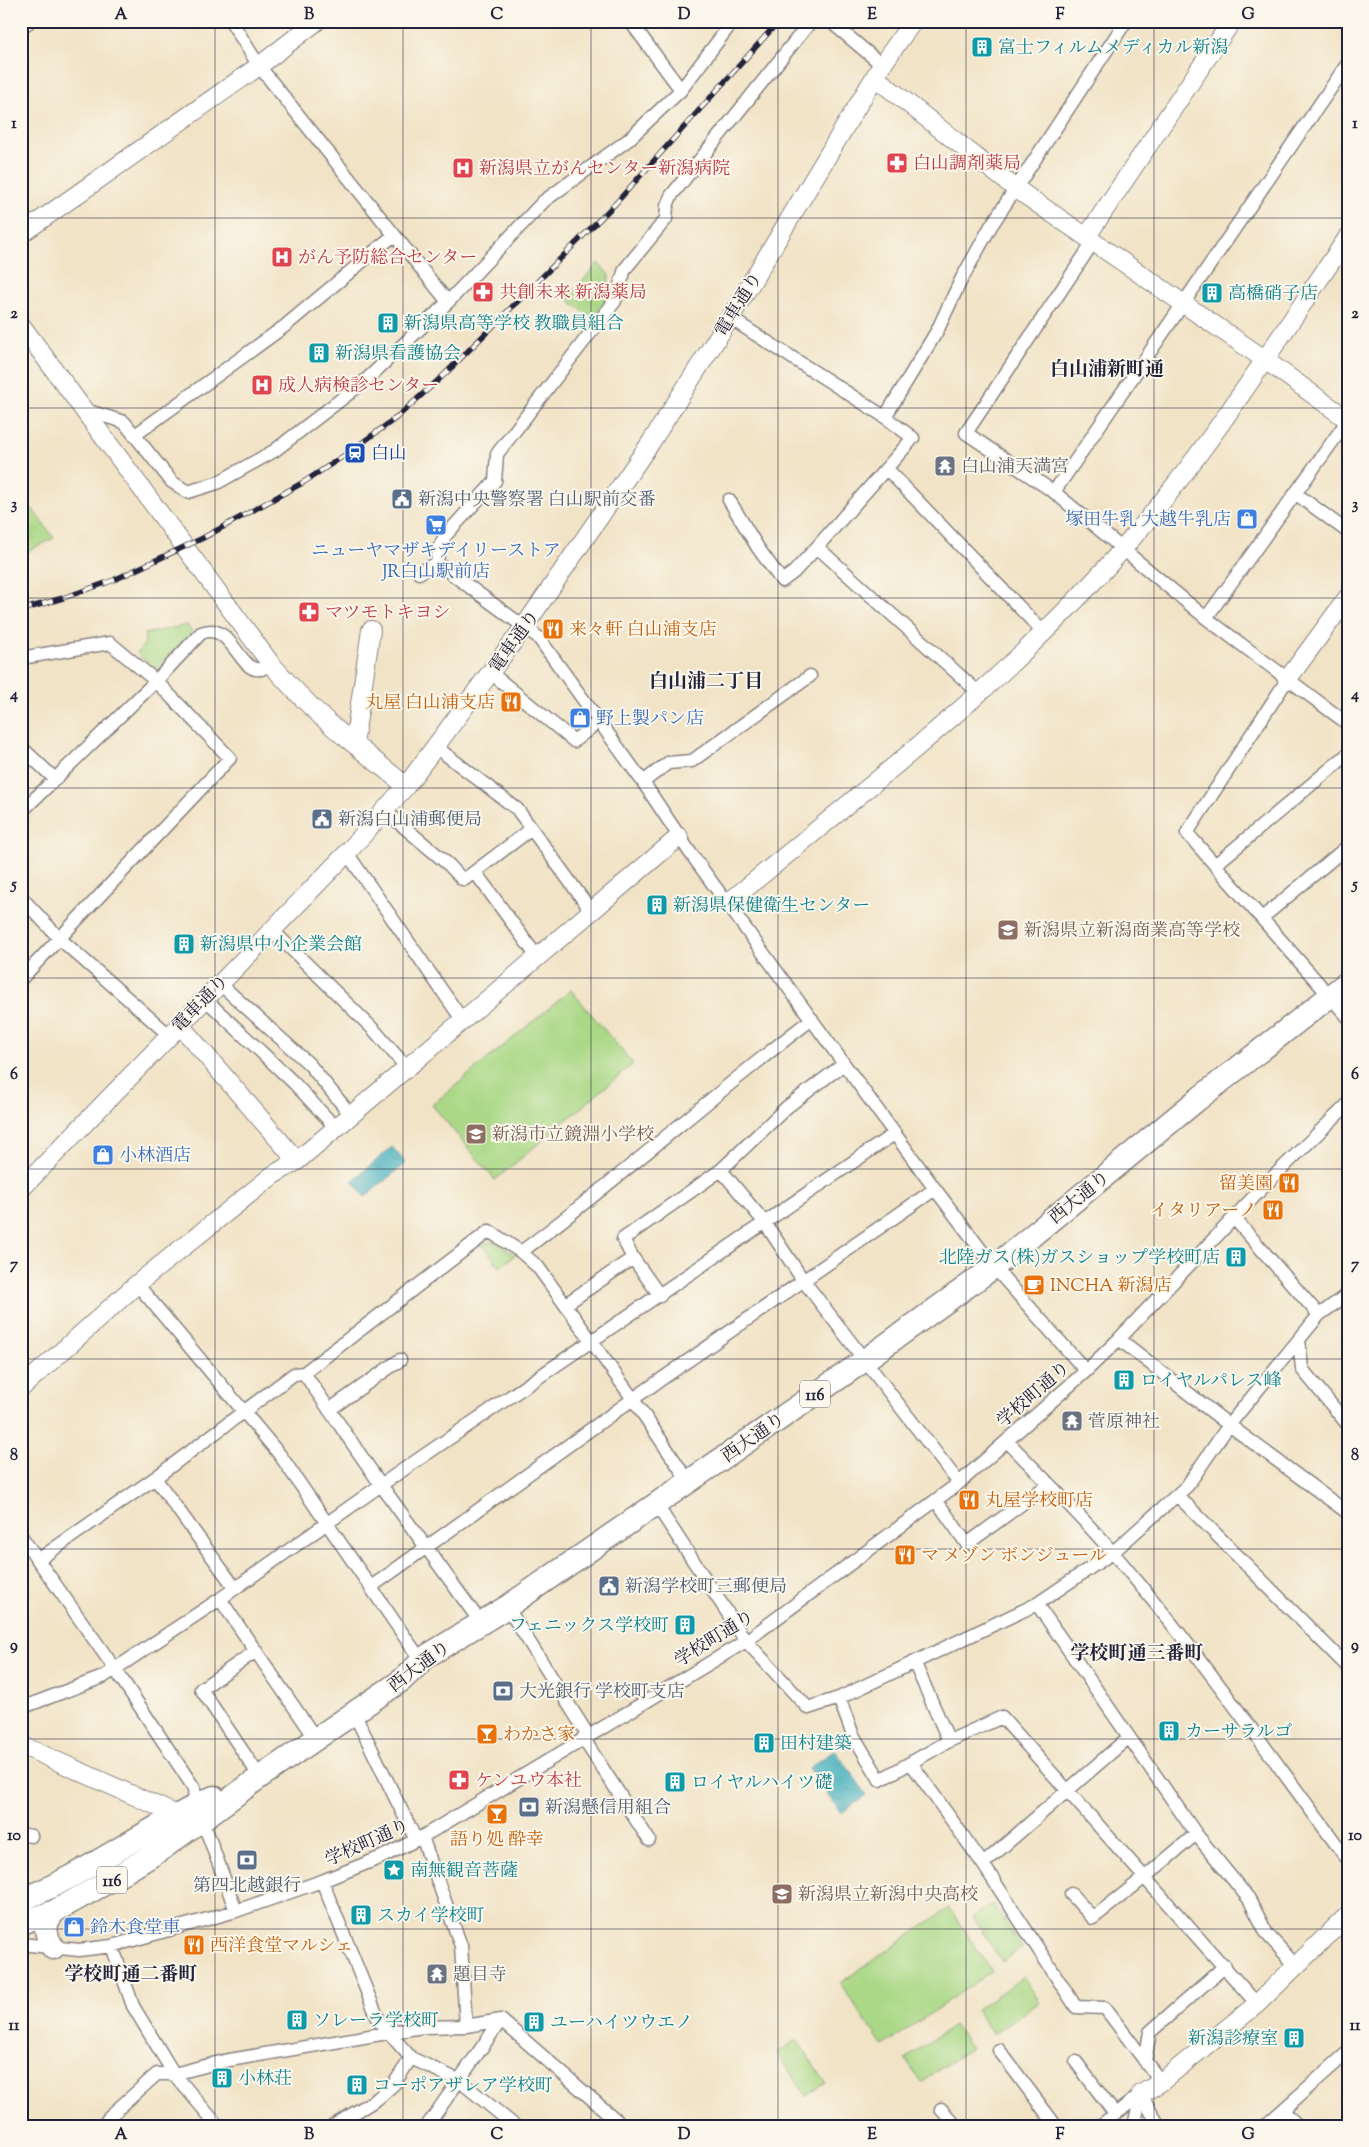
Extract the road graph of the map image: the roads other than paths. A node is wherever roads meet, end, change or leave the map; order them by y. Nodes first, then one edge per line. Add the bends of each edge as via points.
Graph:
1 (30, 21) edge
2 (231, 21) edge
3 (317, 21) edge
4 (630, 21) edge
5 (733, 21) edge
6 (811, 21) edge
7 (830, 21) edge
8 (913, 21) edge
9 (1126, 21) edge
10 (1232, 21) edge
11 (21, 28) edge
12 (1348, 63) edge
13 (259, 66) junction
14 (879, 72) junction
15 (681, 90) junction
16 (1015, 188) junction
17 (21, 234) edge
18 (394, 235) junction
19 (1348, 237) edge
20 (1090, 239) junction
21 (448, 302) junction
22 (1184, 303) junction
23 (730, 318) junction
24 (21, 325) edge
25 (1264, 359) junction
26 (84, 410) junction
27 (885, 417) junction
28 (1348, 420) edge
29 (135, 435) junction
30 (887, 469) junction
31 (1054, 492) junction
32 (1295, 493) junction
33 (729, 500) dead end
34 (1348, 532) edge
35 (818, 547) junction
36 (1123, 549) junction
37 (437, 563) junction
38 (418, 573) dead end
39 (1348, 597) edge
40 (1206, 618) junction
41 (524, 627) junction
42 (371, 630) dead end
43 (1044, 633) junction
44 (21, 658) edge
45 (271, 664) junction
46 (491, 673) junction
47 (810, 676) dead end
48 (1288, 680) junction
49 (156, 681) junction
50 (978, 692) junction
51 (599, 721) junction
52 (1348, 724) edge
53 (354, 744) junction
54 (21, 747) edge
55 (436, 747) junction
56 (1348, 754) edge
57 (56, 779) junction
58 (643, 782) junction
59 (406, 786) junction
60 (385, 810) junction
61 (21, 812) edge
62 (530, 830) junction
63 (679, 838) junction
64 (1348, 846) edge
65 (347, 853) junction
66 (1215, 865) junction
67 (475, 872) junction
68 (21, 896) edge
69 (728, 903) junction
70 (592, 912) junction
71 (1262, 918) junction
72 (272, 930) junction
73 (60, 939) junction
74 (538, 958) junction
75 (21, 978) edge
76 (1348, 982) edge
77 (219, 983) junction
78 (1330, 996) junction
79 (204, 998) junction
80 (1348, 1017) edge
81 (812, 1019) junction
82 (463, 1021) junction
83 (174, 1030) junction
84 (844, 1064) junction
85 (407, 1068) junction
86 (1348, 1104) edge
87 (351, 1115) junction
88 (336, 1128) junction
89 (894, 1134) junction
90 (297, 1161) junction
91 (720, 1170) junction
92 (21, 1189) edge
93 (935, 1189) junction
94 (1234, 1218) junction
95 (764, 1223) junction
96 (521, 1252) junction
97 (633, 1258) junction
98 (994, 1267) junction
99 (803, 1280) junction
100 (137, 1284) junction
101 (1348, 1294) edge
102 (660, 1296) junction
103 (566, 1304) junction
104 (1319, 1315) junction
105 (1119, 1338) junction
106 (1299, 1339) junction
107 (593, 1341) junction
108 (400, 1360) dead end
109 (865, 1360) junction
110 (1086, 1371) junction
111 (304, 1373) junction
112 (21, 1388) edge
113 (633, 1399) junction
114 (329, 1410) junction
115 (246, 1411) junction
116 (1228, 1425) junction
117 (1348, 1425) edge
118 (1007, 1441) junction
119 (155, 1478) junction
120 (689, 1482) junction
121 (959, 1482) junction
122 (1049, 1484) junction
123 (381, 1485) junction
124 (1177, 1495) junction
125 (936, 1500) junction
126 (656, 1504) junction
127 (1348, 1512) edge
128 (327, 1523) junction
129 (21, 1536) edge
130 (427, 1547) junction
131 (1112, 1553) junction
132 (38, 1560) junction
133 (372, 1587) junction
134 (235, 1588) junction
135 (220, 1599) junction
136 (1037, 1604) junction
137 (507, 1607) junction
138 (481, 1623) junction
139 (746, 1641) junction
140 (256, 1651) junction
141 (422, 1662) junction
142 (915, 1664) junction
143 (1348, 1666) edge
144 (115, 1669) junction
145 (839, 1698) junction
146 (21, 1708) edge
147 (354, 1712) junction
148 (586, 1737) junction
149 (1129, 1737) junction
150 (316, 1739) junction
151 (949, 1741) junction
152 (21, 1745) edge
153 (911, 1762) junction
154 (260, 1777) junction
155 (1068, 1790) junction
156 (189, 1815) junction
157 (1196, 1834) junction
158 (419, 1838) junction
159 (649, 1840) dead end
160 (1348, 1860) edge
161 (983, 1864) junction
162 (1145, 1878) junction
163 (322, 1881) junction
164 (1071, 1894) dead end
165 (21, 1900) edge
166 (236, 1910) junction
167 (55, 1911) junction
168 (1348, 1916) edge
169 (21, 1923) edge
170 (21, 1944) edge
171 (112, 1946) junction
172 (53, 1948) junction
173 (1225, 1966) junction
174 (1296, 1966) junction
175 (1257, 2004) junction
176 (501, 2020) junction
177 (466, 2026) junction
178 (387, 2032) junction
179 (999, 2050) dead end
180 (1348, 2052) edge
181 (411, 2058) junction
182 (1145, 2061) junction
183 (1076, 2062) dead end
184 (174, 2074) junction
185 (460, 2081) junction
186 (1161, 2082) junction
187 (1141, 2094) junction
188 (941, 2109) dead end
189 (1284, 2111) junction
190 (1115, 2114) junction
191 (104, 2126) edge
192 (218, 2126) edge
193 (333, 2126) edge
194 (427, 2126) edge
195 (515, 2126) edge
196 (623, 2126) edge
197 (956, 2126) edge
198 (1056, 2126) edge
199 (1100, 2126) edge
200 (1134, 2126) edge
201 (1160, 2126) edge
202 (1265, 2126) edge
203 (1298, 2126) edge

1 - 11 street
2 - 13 street
3 - 13 street
4 - 15 street
5 - 15 street
6 - 37 street via 672,196 666,219 625,269 615,301 496,454 495,481 445,536
7 - 14 street
8 - 14 street, 電車通り
9 - 16 street
10 - 20 street
12 - 22 street
13 - 17 street
13 - 18 street
14 - 16 street
14 - 23 street, 電車通り
15 - 21 street via 628,140 544,201
16 - 20 street
16 - 27 street via 961,280 937,331
18 - 21 street
18 - 29 street via 285,326
19 - 25 street
20 - 22 street
20 - 31 street via 966,433
21 - 29 street via 365,381 274,451 217,483 188,492 172,482
22 - 25 street
22 - 31 street
23 - 27 street
23 - 41 street, 電車通り via 651,442
24 - 26 street
25 - 28 street
25 - 36 street via 1198,456
26 - 29 street via 124,422
26 - 45 street
27 - 30 street via 912,438
28 - 32 street
30 - 35 street
30 - 43 street
31 - 36 street
32 - 34 street
32 - 40 street
33 - 35 street via 782,581
35 - 50 street
36 - 40 street
36 - 43 street
37 - 38 street
37 - 41 street
39 - 48 street
40 - 48 street
41 - 46 street, 電車通り
41 - 51 street via 538,637
42 - 53 street
43 - 50 street
44 - 49 street via 110,644
45 - 49 street via 254,669 226,637 206,632
45 - 53 street via 303,700
46 - 51 street via 574,741
46 - 55 street, 電車通り
47 - 58 street via 692,761 668,763
48 - 52 street
48 - 66 street via 1187,833
49 - 57 street
49 - 73 street via 230,758
50 - 69 street
51 - 58 street
53 - 59 street
54 - 57 street
55 - 59 street, 電車通り
55 - 62 street via 517,809
56 - 66 street
57 - 61 street
58 - 63 street
59 - 60 street, 電車通り
60 - 65 street, 電車通り
60 - 67 street via 462,879
62 - 67 street
62 - 70 street
63 - 69 street
63 - 70 street
64 - 71 street
65 - 72 street, 電車通り
65 - 82 street
66 - 71 street
67 - 74 street
68 - 73 street
69 - 81 street
70 - 74 street
71 - 78 street
72 - 77 street, 電車通り
72 - 85 street via 374,1030
73 - 75 street
73 - 83 street
74 - 82 street
76 - 78 highway, 西大通り / 116
77 - 79 street, 電車通り
77 - 87 street via 309,1064
78 - 80 street
78 - 98 highway, 西大通り / 116 via 1197,1100
79 - 83 street, 電車通り
79 - 88 street via 293,1082
81 - 84 street
81 - 96 street
82 - 85 street
83 - 90 street
83 - 92 street, 電車通り
84 - 89 street
84 - 91 street via 787,1107
85 - 87 street
86 - 94 street, 学校町通り
87 - 88 street
88 - 90 street
89 - 93 street
89 - 95 street
90 - 100 street via 273,1175
91 - 95 street
91 - 97 street via 623,1239
93 - 98 street
93 - 99 street
94 - 104 street
94 - 105 street, 学校町通り
95 - 99 street
95 - 102 street
96 - 103 street via 538,1267
96 - 111 street via 489,1230
97 - 102 street
97 - 103 street
98 - 109 highway, 西大通り / 116
98 - 110 street
99 - 109 street
99 - 113 street
100 - 112 street
100 - 115 street
101 - 104 street
102 - 107 street
103 - 107 street
104 - 106 street
105 - 110 street, 学校町通り
105 - 116 street
106 - 116 street
106 - 117 street via 1302,1369
107 - 113 street
107 - 123 street
108 - 114 street
109 - 120 highway, 西大通り / 116
109 - 121 street
110 - 118 street, 学校町通り
111 - 114 street
111 - 115 street via 294,1374
113 - 120 street
113 - 130 street
114 - 123 street
115 - 119 street
115 - 128 street
116 - 124 street via 1187,1486
116 - 127 street
118 - 121 street, 学校町通り
118 - 122 street
119 - 132 street
119 - 134 street
120 - 126 highway, 西大通り / 116
121 - 125 street, 学校町通り
122 - 125 street via 967,1544
122 - 131 street
123 - 128 street
123 - 130 street
124 - 131 street
124 - 143 street
125 - 139 street, 学校町通り
126 - 137 highway, 西大通り / 116
126 - 139 street
128 - 133 street
128 - 134 street
129 - 132 street
130 - 133 street
130 - 138 street
131 - 136 street
131 - 160 street via 1195,1654
132 - 144 street
133 - 141 street
134 - 135 street
135 - 140 street
135 - 144 street
136 - 142 street
136 - 149 street
137 - 138 highway, 西大通り / 116
137 - 148 street
138 - 141 highway, 西大通り / 116
139 - 145 street via 808,1708
139 - 148 street, 学校町通り
140 - 150 street
140 - 154 street via 201,1689
141 - 147 highway, 西大通り / 116 via 402,1680
142 - 145 street
142 - 151 street
144 - 146 street via 103,1677
144 - 156 street via 194,1788
145 - 153 street via 852,1734 880,1780
147 - 150 highway, 西大通り / 116
147 - 158 street
148 - 158 street, 学校町通り
148 - 159 street
149 - 155 street
149 - 157 street
150 - 154 highway, 西大通り / 116
151 - 153 street
151 - 155 street via 1002,1717
152 - 156 street
153 - 161 street
154 - 156 highway, 西大通り / 116
155 - 161 street
155 - 162 street
156 - 165 highway, 西大通り / 116
156 - 166 street via 208,1832
156 - 167 highway, 西大通り / 116 via 162,1848
157 - 162 street
157 - 174 street via 1249,1899 1266,1934
158 - 163 street, 学校町通り
158 - 177 street via 461,1946
161 - 182 street via 1076,2007 1105,2008
162 - 164 street via 1093,1918
162 - 173 street
163 - 166 street, 学校町通り
163 - 178 street via 379,2021
166 - 171 street, 学校町通り
167 - 169 highway, 西大通り / 116
167 - 172 highway via 47,1920 46,1930
168 - 174 street
170 - 172 street, 学校町通り
171 - 172 street, 学校町通り via 78,1950
171 - 184 street via 133,2006
173 - 175 street
173 - 182 street via 1150,2032
174 - 175 street
175 - 186 street
176 - 177 street
176 - 185 street
176 - 196 street
177 - 178 street
178 - 181 street
178 - 184 street via 224,2061
179 - 198 street
180 - 189 street
181 - 185 street
181 - 193 street via 394,2084 377,2099
182 - 186 street
183 - 190 street
184 - 191 street via 157,2074 110,2116
184 - 192 street
185 - 194 street
185 - 195 street
186 - 187 street
187 - 190 street
187 - 200 street
187 - 201 street
188 - 197 street
189 - 202 street
189 - 203 street
190 - 199 street

